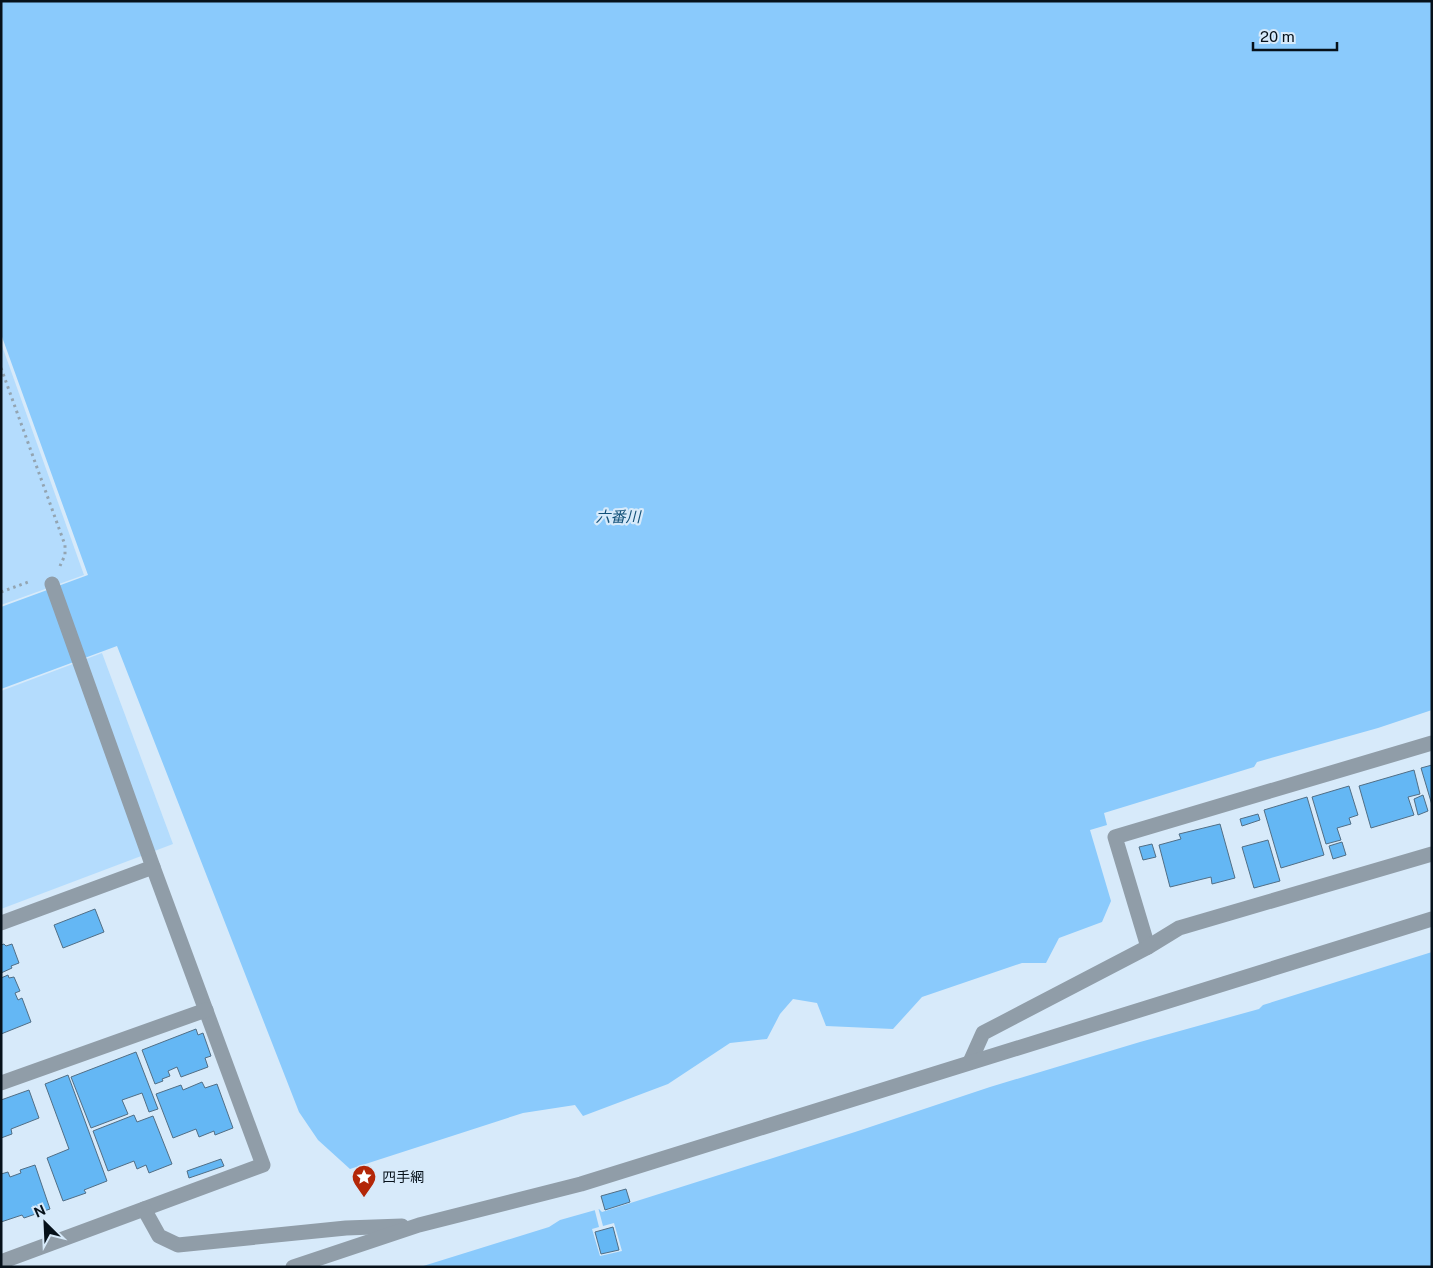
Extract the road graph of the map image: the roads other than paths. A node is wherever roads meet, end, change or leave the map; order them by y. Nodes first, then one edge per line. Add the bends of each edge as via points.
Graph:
1 (53, 578) road end
2 (1432, 743) edge
3 (1432, 854) edge
4 (153, 867) junction
5 (1432, 919) edge
6 (1, 923) edge
7 (1148, 947) junction
8 (206, 1010) junction
9 (970, 1062) junction
10 (1, 1083) edge
11 (144, 1209) junction
12 (419, 1225) junction
13 (1, 1262) edge
14 (294, 1267) edge

1 - 4 street
2 - 7 street via 1115,837
3 - 7 street via 1179,928
4 - 6 street
4 - 8 street
5 - 9 street
7 - 9 street via 983,1033
8 - 10 street
8 - 11 street via 263,1165
9 - 12 street via 581,1184
11 - 12 street via 159,1236 178,1245 346,1228
11 - 13 street
12 - 14 street

